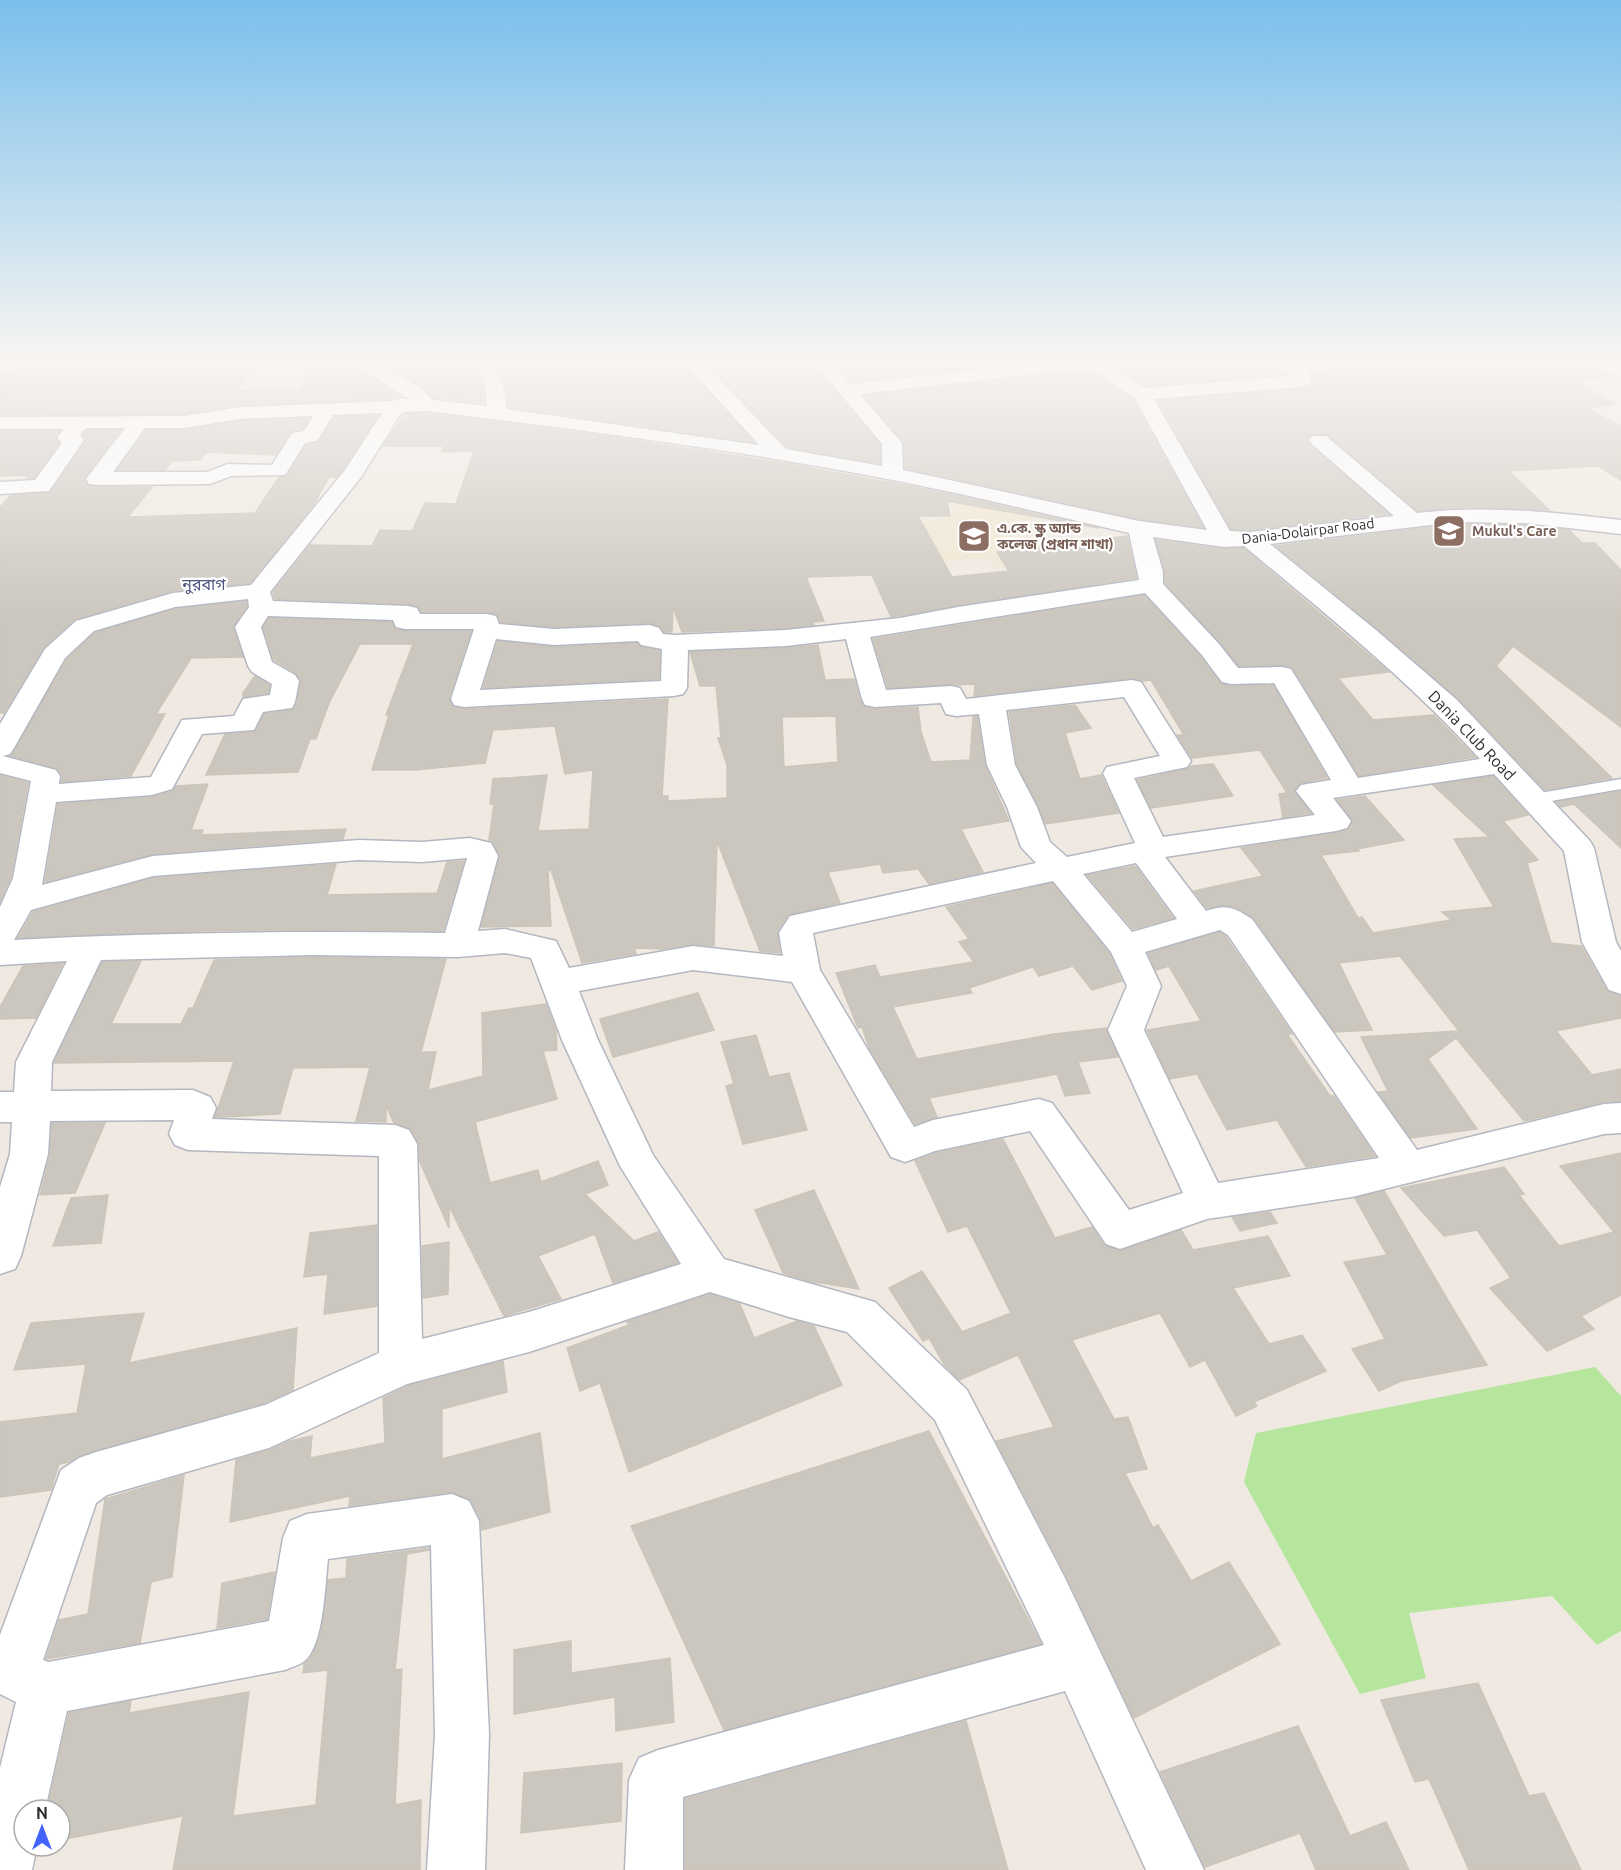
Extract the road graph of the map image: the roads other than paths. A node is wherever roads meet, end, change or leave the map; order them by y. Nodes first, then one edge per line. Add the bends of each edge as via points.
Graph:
1 (70, 446) edge
2 (122, 446) edge
3 (293, 446) edge
4 (371, 446) edge
5 (726, 446) edge
6 (772, 446) edge
7 (892, 446) edge
8 (1176, 446) edge
9 (1326, 446) edge
10 (779, 454) junction
11 (893, 474) junction
12 (0, 488) edge
13 (1411, 519) junction
14 (1621, 526) edge
15 (1139, 528) junction
16 (1237, 539) junction
17 (1151, 585) junction
18 (260, 599) junction
19 (486, 630) junction
20 (856, 631) junction
21 (675, 643) junction
22 (991, 704) junction
23 (9, 718) edge
24 (0, 748) edge
25 (0, 764) edge
26 (1501, 764) junction
27 (1621, 784) edge
28 (1350, 788) junction
29 (42, 794) junction
30 (1534, 799) junction
31 (1149, 850) junction
32 (1060, 868) junction
33 (19, 902) junction
34 (1220, 918) junction
35 (0, 936) edge
36 (458, 945) junction
37 (1125, 946) junction
38 (90, 948) junction
39 (0, 953) edge
40 (803, 971) junction
41 (1621, 981) edge
42 (559, 982) junction
43 (0, 1107) edge
44 (1621, 1118) edge
45 (1408, 1168) junction
46 (1208, 1202) junction
47 (0, 1256) edge
48 (710, 1273) junction
49 (401, 1365) junction
50 (1077, 1662) junction
51 (46, 1689) junction
52 (3, 1870) edge
53 (456, 1870) edge
54 (654, 1870) edge
55 (1175, 1870) edge

1 - 12 street via 41,486
2 - 3 street via 97,479 210,478 228,470 278,471
4 - 18 street via 268,581
5 - 10 street, Dania-Dolairpar Road
6 - 10 street
7 - 11 street
8 - 16 street
9 - 13 street
10 - 11 street, Dania-Dolairpar Road
11 - 15 street, Dania-Dolairpar Road
13 - 14 street, Dania-Dolairpar Road via 1525,516
13 - 16 street, Dania-Dolairpar Road
15 - 16 street, Dania-Dolairpar Road
15 - 17 street
16 - 26 street, Dania Club Road via 1367,634 1447,706
17 - 20 street
17 - 28 street via 1231,676 1282,675
18 - 19 street via 408,613 405,622 487,621
18 - 23 street via 173,600 85,626 54,654
18 - 29 street via 249,627 253,647 261,666 286,681 282,702 253,705 244,724 192,726 162,783
19 - 21 street via 554,637 650,633 650,640
19 - 21 street via 464,699 674,688
20 - 21 street
20 - 22 street via 875,699 951,694 956,708
22 - 31 street via 1132,688 1177,761 1117,773
22 - 32 street via 1002,765 1036,847
23 - 24 street
25 - 29 street via 46,776
26 - 28 street
26 - 30 street, Dania Club Road
27 - 30 lane
28 - 31 street via 1311,791 1336,821
29 - 33 street via 28,878
30 - 41 street, Dania Club Road via 1579,848 1599,942
31 - 32 street
31 - 34 street via 1198,924
32 - 37 street
32 - 40 street via 802,924 795,933
33 - 35 street
33 - 36 street via 153,866 359,850 422,852 470,848 480,850 483,856
34 - 37 street
34 - 45 street via 1240,927
36 - 38 street via 313,943
36 - 42 street via 505,941 544,949
37 - 46 street via 1144,986 1126,1030
38 - 39 street
38 - 47 street via 34,1062 29,1154
40 - 42 street via 693,958
40 - 46 street via 905,1146 1039,1114 1120,1231
42 - 48 street via 580,1040 639,1166
43 - 49 street via 192,1105 197,1108 188,1134 191,1135 395,1141
44 - 45 street
45 - 46 street
48 - 49 street via 529,1332
48 - 50 street via 860,1316 951,1405
49 - 51 street via 269,1426 96,1475 78,1487 15,1665 15,1674
50 - 54 street via 658,1777
50 - 55 street
51 - 52 street
51 - 53 street via 285,1644 292,1637 307,1538 454,1518 462,1734

